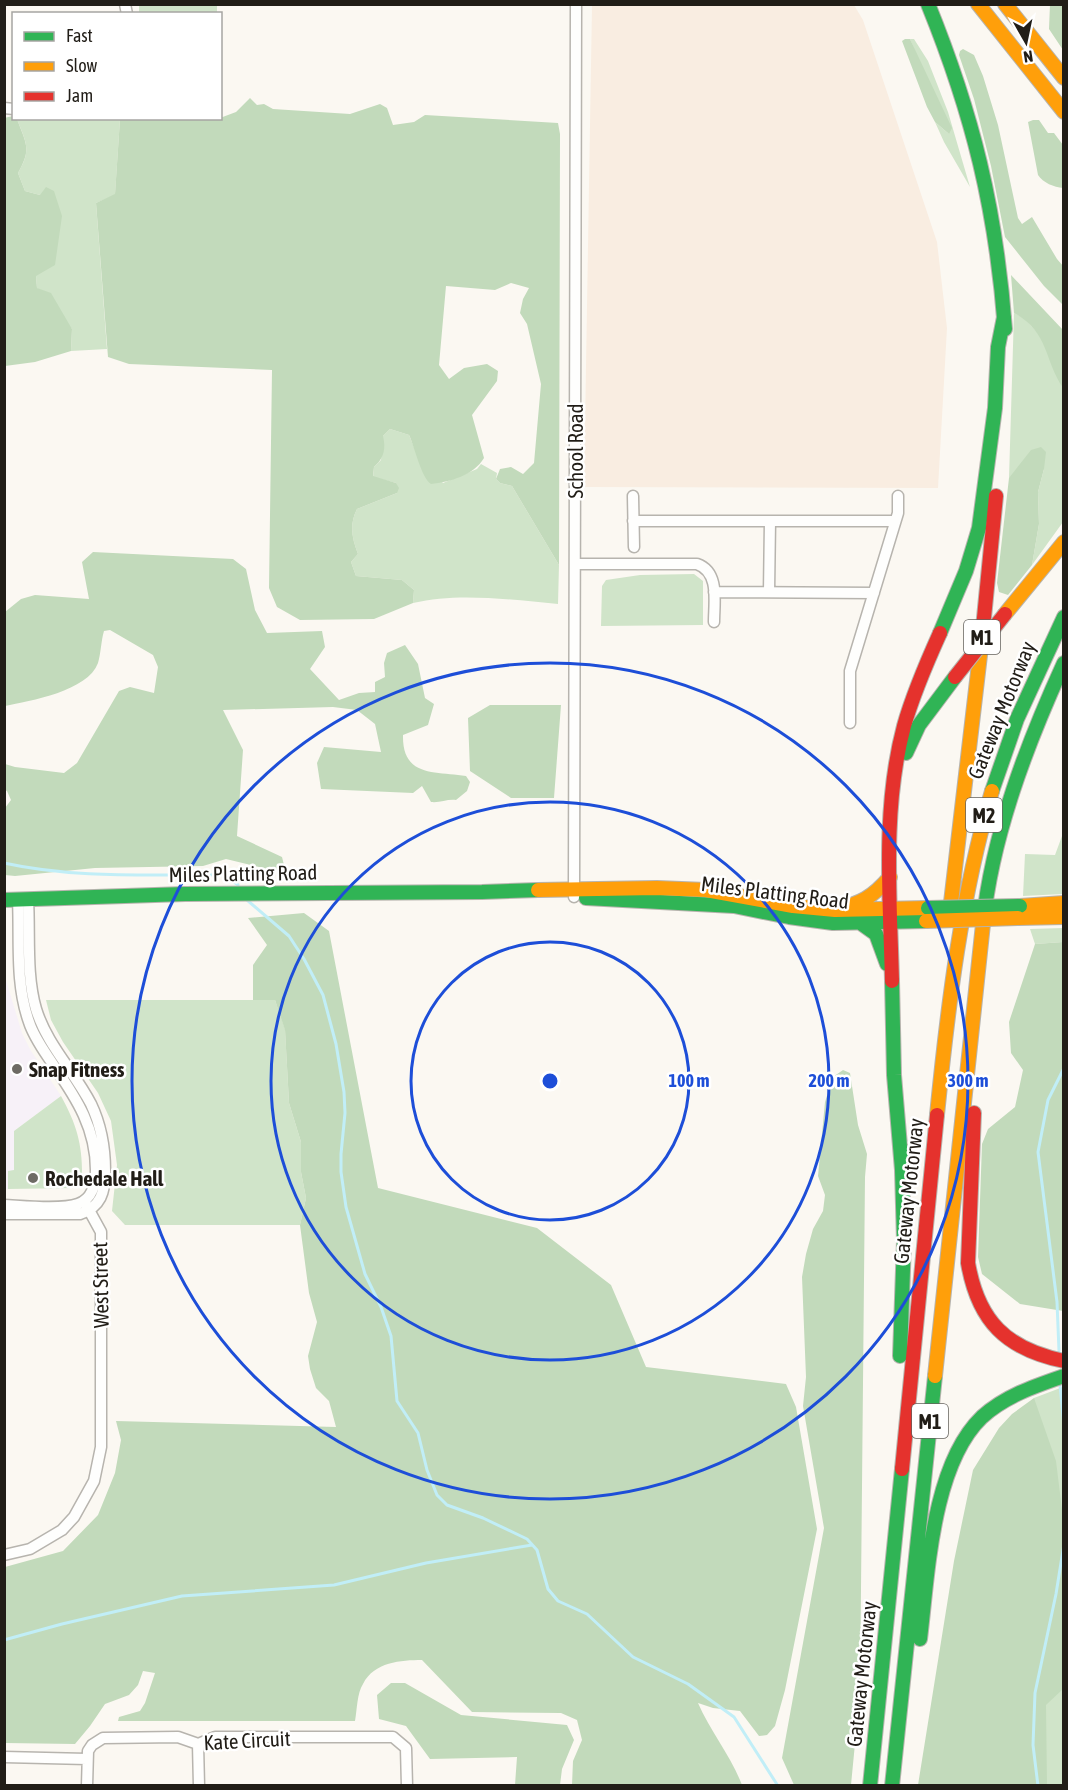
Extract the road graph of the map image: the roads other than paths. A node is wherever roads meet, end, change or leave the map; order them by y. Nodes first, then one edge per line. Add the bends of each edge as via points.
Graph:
1 (576, 4) edge
2 (928, 4) edge
3 (978, 4) edge
4 (1005, 4) edge
5 (1064, 78) edge
6 (1064, 112) edge
7 (1004, 317) junction
8 (633, 496) dead end
9 (898, 496) dead end
10 (633, 521) junction
11 (770, 521) junction
12 (896, 521) junction
13 (1064, 542) edge
14 (634, 547) dead end
15 (575, 564) junction
16 (714, 592) junction
17 (770, 592) junction
18 (874, 593) junction
19 (1064, 617) edge
20 (714, 622) dead end
21 (1064, 663) edge
22 (850, 723) dead end
23 (893, 780) junction
24 (890, 877) junction
25 (574, 893) junction
26 (17, 900) edge
27 (1064, 903) edge
28 (835, 910) junction
29 (1019, 912) junction
30 (891, 916) junction
31 (1064, 916) edge
32 (862, 924) junction
33 (892, 978) junction
34 (946, 1024) junction
35 (965, 1076) junction
36 (86, 1205) junction
37 (4, 1206) edge
38 (4, 1214) edge
39 (1064, 1361) edge
40 (1064, 1376) edge
41 (908, 1399) junction
42 (74, 1517) junction
43 (4, 1547) edge
44 (4, 1555) edge
45 (198, 1744) junction
46 (4, 1757) edge
47 (87, 1759) junction
48 (894, 1767) junction
49 (87, 1785) edge
50 (198, 1785) edge
51 (407, 1785) edge
52 (870, 1785) edge
53 (892, 1785) edge

1 - 15 street, School Road
2 - 7 main road, M1 via 960,82 984,166 999,246
3 - 6 main road
4 - 5 main road
7 - 23 main road via 978,528 966,571 914,692
7 - 34 main road, M1 via 1004,413 974,718 947,934
8 - 10 street
9 - 12 street
10 - 11 street
10 - 14 street
11 - 12 street
11 - 17 street
12 - 18 street
13 - 23 main road, bridge via 919,725
15 - 16 street via 697,564 709,571
15 - 25 street, School Road
16 - 17 street
16 - 20 street
17 - 18 street
18 - 22 street via 850,671
19 - 34 main road, Gateway Motorway / M2 via 994,780 965,893
21 - 35 main road, Gateway Motorway / M1 via 1039,717 1001,831 981,934
23 - 24 main road
24 - 28 main road via 867,901
24 - 30 main road
25 - 26 main road, Miles Platting Road via 185,894
25 - 28 main road, Miles Platting Road via 657,888 706,890
25 - 32 main road, Miles Platting Road via 713,904 811,921
26 - 36 street via 29,1024 71,1090 94,1144 96,1179
27 - 29 main road, Miles Platting Road
28 - 30 main road, Miles Platting Road
29 - 30 main road, Miles Platting Road, bridge
29 - 31 main road, Miles Platting Road
30 - 32 main road, Miles Platting Road
30 - 33 main road
32 - 33 main road via 876,934
33 - 41 main road via 904,1241 898,1384
34 - 41 main road, Gateway Motorway / M1
35 - 39 main road via 974,1099 968,1257 972,1287 982,1311 1016,1346
35 - 48 main road, Gateway Motorway / M1
36 - 37 street
36 - 38 street via 74,1215
36 - 42 street, West Street via 101,1232 101,1447 94,1481
40 - 48 main road via 1012,1395 987,1412 961,1441 947,1471 937,1511 908,1738
41 - 52 main road, Gateway Motorway / M1
42 - 43 street via 28,1543
42 - 44 street via 62,1530 30,1550
45 - 47 street, Kate Circuit via 178,1737 103,1738 92,1744
45 - 50 street
45 - 51 street, Kate Circuit via 215,1737 393,1737 406,1748
46 - 47 street
47 - 49 street
48 - 53 main road, Gateway Motorway / M1

